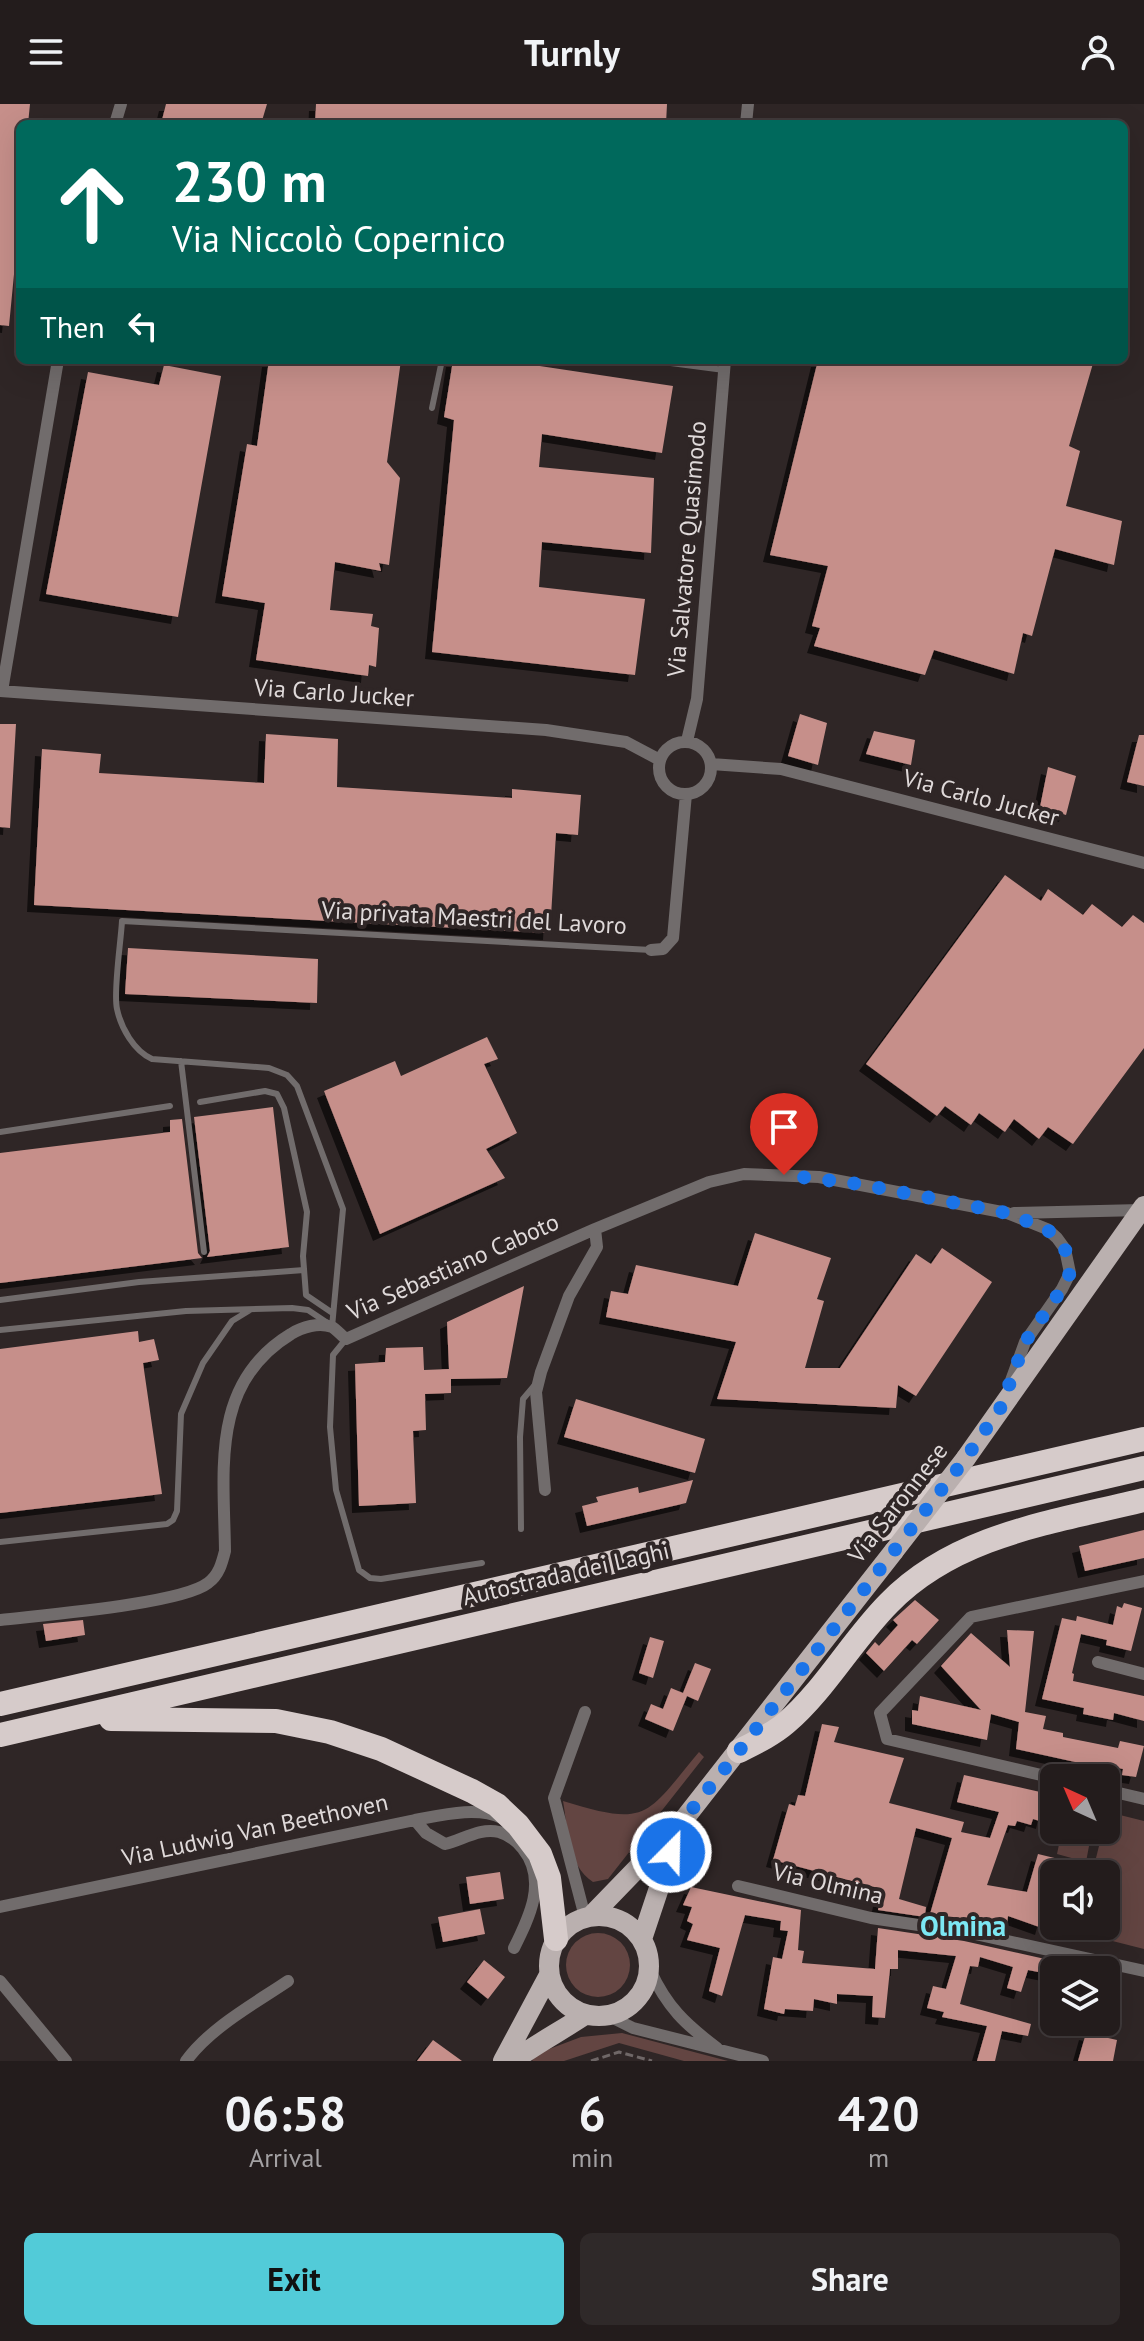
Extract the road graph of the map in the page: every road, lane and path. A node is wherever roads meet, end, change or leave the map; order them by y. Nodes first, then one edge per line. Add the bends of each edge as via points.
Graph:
1 (57, 364) edge
2 (441, 364) edge
3 (725, 365) edge
4 (432, 408) dead end
5 (1, 691) edge
6 (687, 741) junction
7 (660, 760) junction
8 (711, 764) junction
9 (686, 794) junction
10 (1144, 863) edge
11 (651, 950) joint
12 (164, 1060) joint
13 (181, 1061) junction
14 (200, 1102) dead end
15 (170, 1106) dead end
16 (0, 1132) edge
17 (1143, 1208) edge
18 (1007, 1213) junction
19 (595, 1229) junction
20 (204, 1252) dead end
21 (304, 1270) junction
22 (0, 1300) edge
23 (250, 1310) junction
24 (331, 1312) junction
25 (332, 1327) junction
26 (0, 1330) edge
27 (346, 1339) junction
28 (539, 1381) junction
29 (1001, 1407) junction
30 (1144, 1437) edge
31 (1144, 1468) edge
32 (545, 1490) dead end
33 (1144, 1500) edge
34 (521, 1529) dead end
35 (0, 1542) edge
36 (482, 1563) dead end
37 (1144, 1581) edge
38 (0, 1620) edge
39 (1098, 1662) dead end
40 (1144, 1674) edge
41 (0, 1704) edge
42 (585, 1712) dead end
43 (68, 1719) junction
44 (0, 1735) edge
45 (739, 1751) junction
46 (1040, 1775) edge
47 (1120, 1793) edge
48 (1144, 1799) edge
49 (415, 1820) junction
50 (681, 1823) junction
51 (518, 1825) junction
52 (738, 1886) dead end
53 (0, 1907) edge
54 (588, 1917) junction
55 (556, 1939) junction
56 (642, 1939) junction
57 (514, 1948) dead end
58 (650, 1970) junction
59 (1144, 1971) edge
60 (549, 1975) junction
61 (0, 1981) edge
62 (288, 1981) dead end
63 (585, 2015) junction
64 (609, 2016) junction
65 (717, 2048) junction
66 (66, 2061) edge
67 (186, 2061) edge
68 (503, 2061) edge
69 (513, 2061) edge
70 (591, 2061) edge
71 (652, 2061) edge
72 (763, 2061) edge

1 - 5 street
2 - 4 lane
3 - 6 street, Via Salvatore Quasimodo via 697,699
5 - 7 street, Via Carlo Jucker via 546,730 626,742
6 - 7 street via 670,746
6 - 8 street via 703,748
7 - 9 street via 664,784
8 - 9 street via 702,788
8 - 10 street, Via Carlo Jucker via 781,769
9 - 11 street, Via privata Maestri del Lavoro via 673,938 663,949
11 - 12 lane, Via privata Maestri del Lavoro via 122,921 117,1009 129,1038 144,1056
12 - 13 lane, Via Sebastiano Caboto
13 - 20 lane
13 - 24 lane, Via Sebastiano Caboto via 269,1068 297,1086 343,1209
14 - 21 lane via 265,1091 277,1094 307,1212
15 - 16 lane
17 - 18 street
17 - 29 main road, Via Saronnese
18 - 19 street, Via Sebastiano Caboto via 819,1177 744,1174 709,1182
18 - 29 street via 1057,1238 1070,1273 1025,1342
19 - 27 street, Via Sebastiano Caboto
19 - 28 street via 597,1247 569,1296
21 - 22 lane via 139,1282
21 - 24 lane via 306,1295
23 - 25 lane via 308,1310
23 - 26 lane via 186,1311
23 - 35 lane via 232,1321 203,1363 181,1414 173,1520
24 - 25 lane, Via Sebastiano Caboto
25 - 27 street, Via Sebastiano Caboto
25 - 38 street, Via Sebastiano Caboto via 304,1326 282,1339 255,1366 235,1398 225,1432 225,1551 221,1568 206,1585 157,1599
27 - 36 lane via 333,1355 330,1427 336,1490 359,1570 381,1579
28 - 32 street
28 - 34 lane via 523,1399
29 - 45 main road, Via Saronnese, bridge
30 - 41 highway, Autostrada dei Laghi
31 - 43 highway, Autostrada dei Laghi
33 - 45 highway via 1001,1536 932,1567 891,1600 797,1713
37 - 46 street via 971,1617 880,1713 887,1739
39 - 40 street
42 - 54 street via 554,1798
43 - 44 highway, Autostrada dei Laghi
43 - 51 highway via 276,1721 330,1732 472,1791
45 - 50 main road, Via Saronnese
47 - 48 street
49 - 51 street, Via Ludwig Van Beethoven via 495,1814
49 - 53 street, Via Ludwig Van Beethoven
49 - 57 street via 445,1844 484,1831 498,1832 527,1854 536,1881 532,1909
50 - 54 main road, Via Saronnese
50 - 56 main road, Via Saronnese
51 - 55 highway via 540,1854 549,1878
52 - 59 street, Via Olmina via 871,1918 966,1932
54 - 55 main road, Via Saronnese
54 - 56 main road via 614,1917
55 - 60 main road
56 - 58 main road
58 - 64 main road via 637,2000
58 - 65 street via 682,2022
60 - 63 main road via 559,1997
60 - 68 main road
61 - 66 street
62 - 67 street via 232,2019
63 - 64 main road
63 - 69 main road
64 - 65 street via 633,2028
65 - 72 street
70 - 71 path via 619,2052

